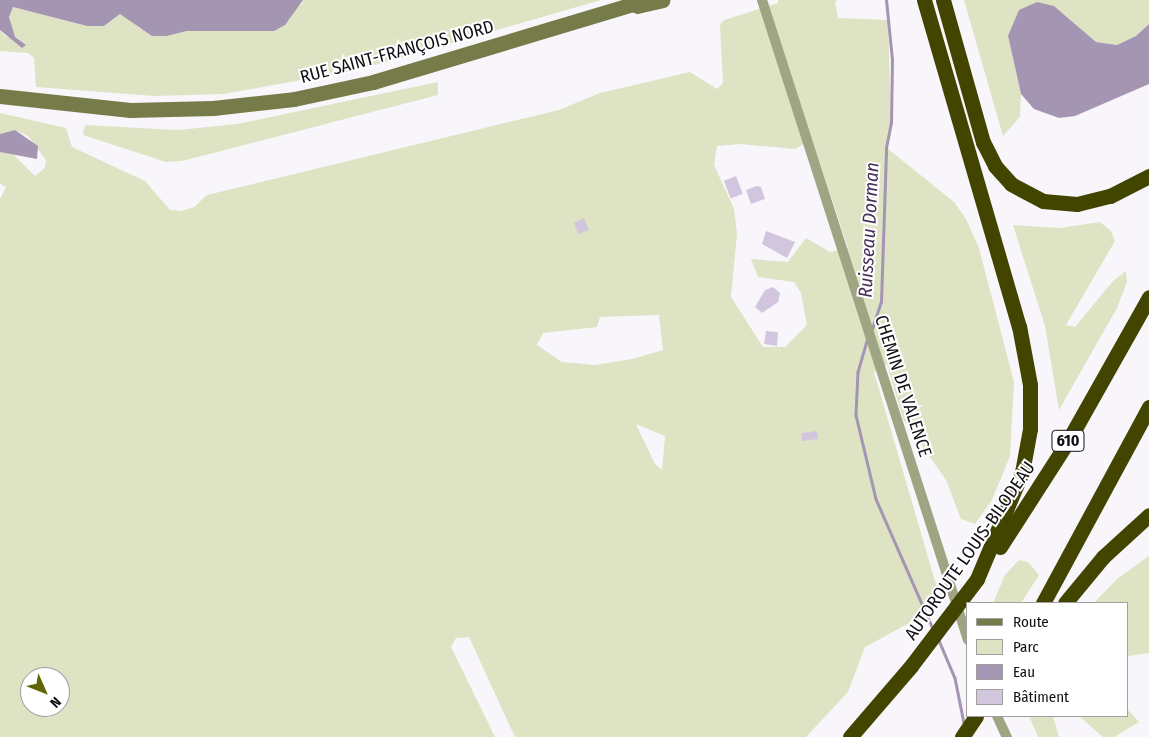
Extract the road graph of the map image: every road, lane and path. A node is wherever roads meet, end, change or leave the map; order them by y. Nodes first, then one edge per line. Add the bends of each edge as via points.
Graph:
1 (646, 0) edge
2 (662, 0) edge
3 (762, 0) edge
4 (924, 0) edge
5 (943, 0) edge
6 (620, 9) junction
7 (0, 96) edge
8 (1149, 176) edge
9 (1149, 297) edge
10 (1149, 407) edge
11 (1149, 515) edge
12 (977, 579) junction
13 (1044, 602) edge
14 (1066, 602) edge
15 (966, 634) edge
16 (997, 717) edge
17 (850, 737) edge
18 (1007, 737) edge

1 - 6 street, RUE SAINT-FRANÇOIS NORD
2 - 6 street, RUE SAINT-FRANÇOIS NORD
3 - 15 street, CHEMIN DE VALENCE
4 - 12 highway via 1015,313 1030,385 1030,429 1022,472
5 - 8 highway via 983,142 995,166 1011,184 1043,201 1077,204 1110,196
6 - 7 street, RUE SAINT-FRANÇOIS NORD via 373,82 294,99 160,110 88,108
9 - 12 highway, AUTOROUTE LOUIS-BILODEAU / 610 via 1058,458
10 - 13 highway
11 - 14 highway via 1103,557
12 - 17 highway, AUTOROUTE LOUIS-BILODEAU / 610, bridge via 911,666
16 - 18 street

